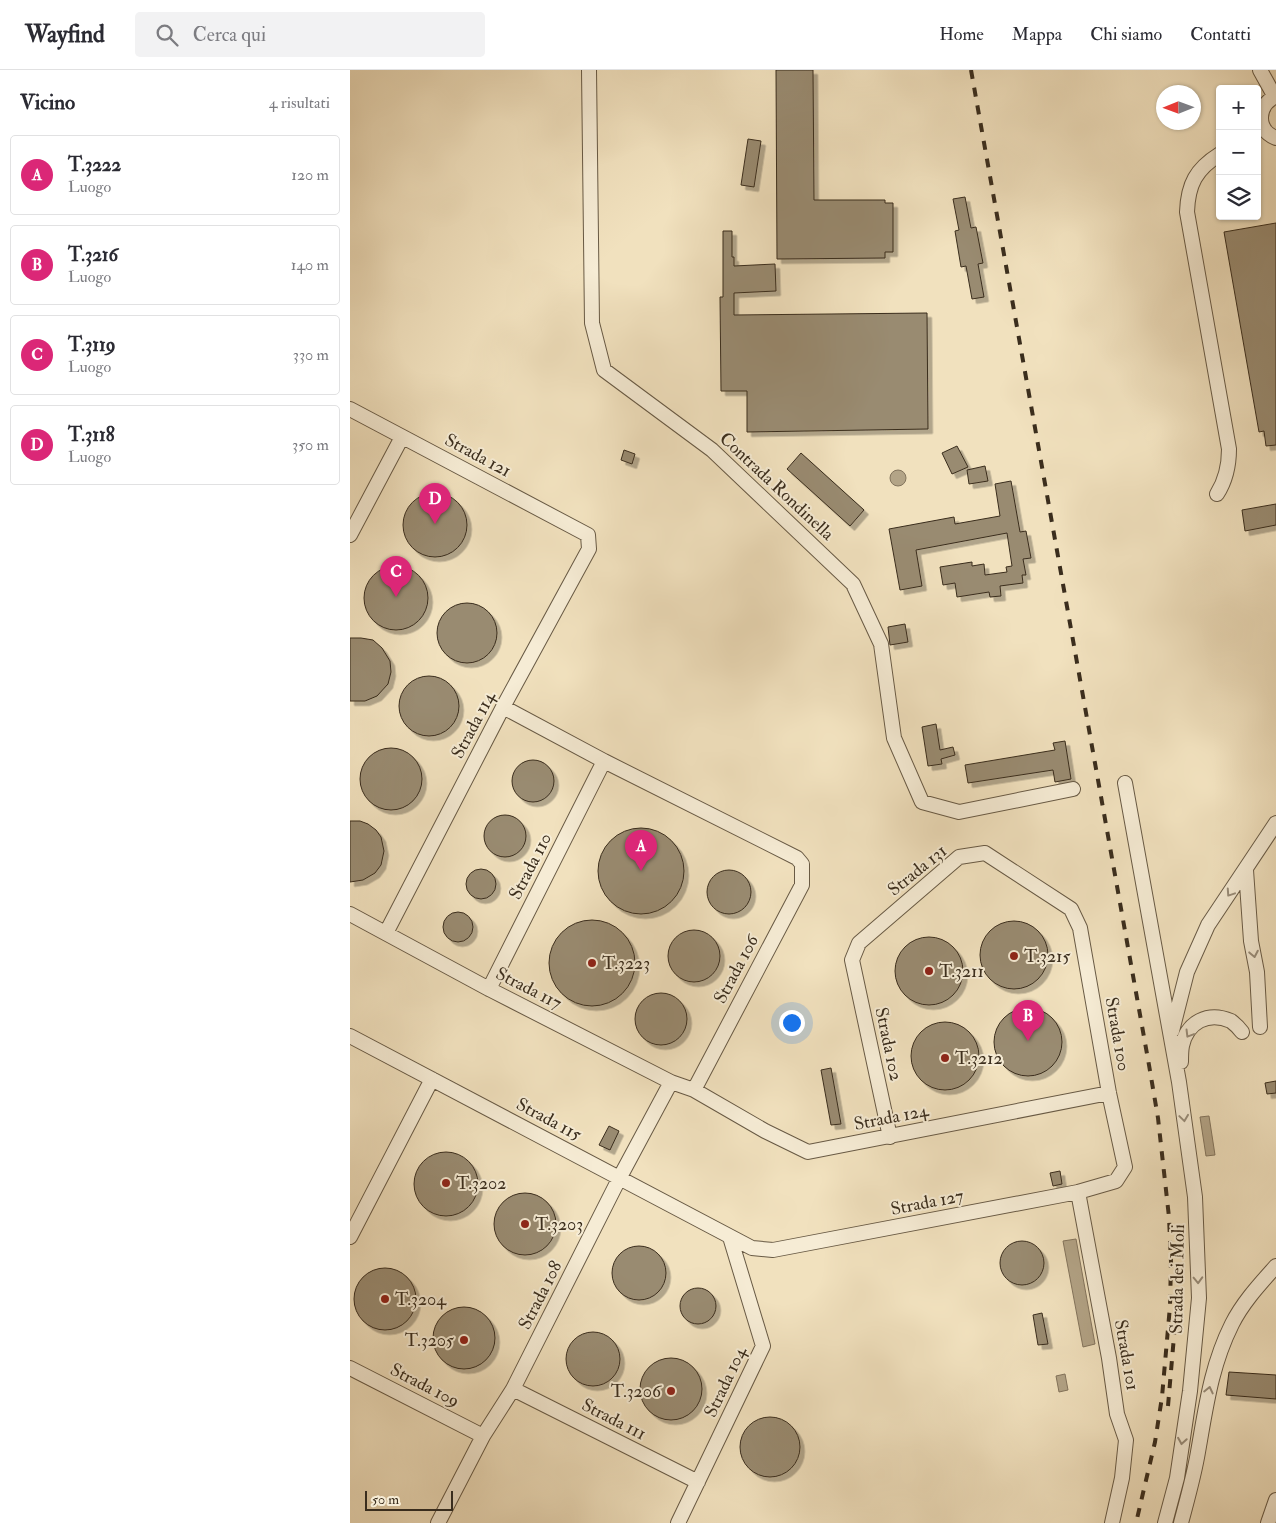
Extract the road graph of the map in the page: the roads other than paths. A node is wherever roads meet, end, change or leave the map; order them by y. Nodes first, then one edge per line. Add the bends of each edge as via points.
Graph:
1 (589, 70) edge
2 (1260, 70) edge
3 (1275, 97) edge
4 (1261, 119) edge
5 (1261, 130) edge
6 (1276, 138) edge
7 (1216, 157) edge
8 (350, 409) edge
9 (402, 437) junction
10 (1217, 494) dead end
11 (350, 535) edge
12 (588, 535) joint
13 (503, 707) junction
14 (604, 761) junction
15 (1125, 783) dead end
16 (1073, 790) dead end
17 (1276, 823) edge
18 (1246, 870) junction
19 (1071, 909) joint
20 (350, 914) edge
21 (386, 933) junction
22 (852, 960) joint
23 (489, 989) junction
24 (1260, 1027) dead end
25 (1242, 1032) dead end
26 (350, 1036) edge
27 (1171, 1036) junction
28 (432, 1078) junction
29 (671, 1082) junction
30 (1179, 1082) junction
31 (694, 1090) junction
32 (1109, 1093) junction
33 (890, 1137) junction
34 (1125, 1167) joint
35 (620, 1177) junction
36 (1078, 1192) junction
37 (730, 1237) junction
38 (350, 1238) edge
39 (1276, 1266) edge
40 (350, 1368) edge
41 (513, 1389) junction
42 (483, 1436) junction
43 (698, 1482) junction
44 (1276, 1500) edge
45 (438, 1523) edge
46 (678, 1523) edge
47 (1112, 1523) edge
48 (1165, 1523) edge
49 (1181, 1523) edge
50 (1268, 1523) edge

1 - 16 street, Contrada Rondinella via 592,323 604,370 712,450 853,584 881,644 894,738 922,802 959,812
2 - 3 street
3 - 4 street via 1264,106
5 - 6 street
7 - 10 street via 1196,174 1190,188 1187,212 1229,449 1227,474
8 - 9 street, Strada 121
9 - 11 street
9 - 12 street, Strada 121
12 - 13 street, Strada 114 via 589,549
13 - 14 street
13 - 21 street, Strada 114
14 - 23 street, Strada 110
14 - 31 street, Strada 106 via 797,858 802,864 802,884
15 - 27 street, Strada dei Moli
17 - 18 street
18 -> 24 street
18 -> 27 street via 1208,925 1187,972
19 - 22 street, Strada 131 via 985,853 959,857 859,943
19 - 32 street, Strada 100 via 1080,928
20 - 21 street, Strada 117
21 - 23 street, Strada 117
22 - 33 street, Strada 102
23 - 29 street, Strada 117
25 -> 30 street via 1233,1022 1218,1017 1200,1019 1189,1030 1182,1045
26 - 28 street, Strada 115
27 - 30 street, Strada dei Moli
28 - 35 street, Strada 115
28 - 38 street
29 - 31 street, Strada 117
29 - 35 street, Strada 108
30 -> 48 street, Strada dei Moli via 1196,1197 1199,1298 1177,1478
31 - 33 street, Strada 124 via 808,1152
32 - 33 street, Strada 124
32 - 34 street, Strada 100
34 - 36 street, Strada 127 via 1116,1181
35 - 37 street, Strada 115
35 - 41 street, Strada 108
36 - 37 street, Strada 127 via 774,1250 752,1248
36 - 47 street, Strada 101 via 1118,1414 1126,1440
37 - 43 street, Strada 104 via 763,1346
49 -> 39 street via 1214,1366 1232,1323
40 - 42 street, Strada 109
41 - 42 street, Strada 108
41 - 43 street, Strada 111
42 - 45 street, Strada 108
43 - 46 street, Strada 104
44 - 50 street

